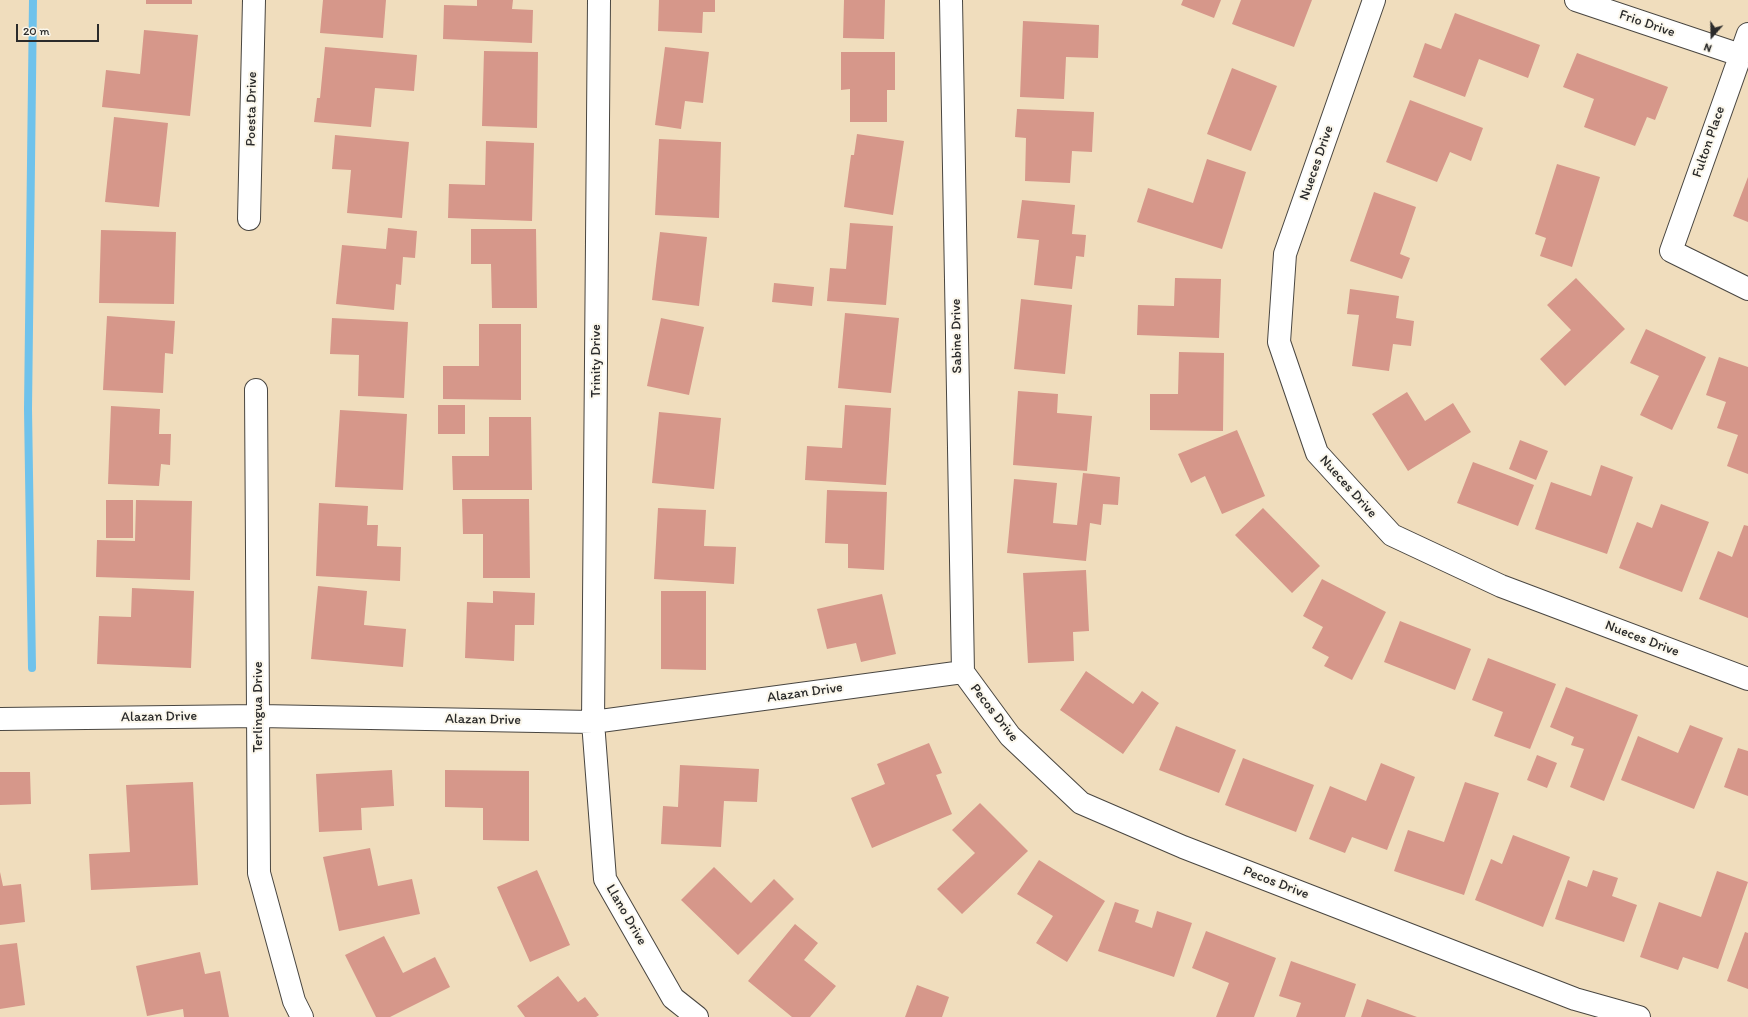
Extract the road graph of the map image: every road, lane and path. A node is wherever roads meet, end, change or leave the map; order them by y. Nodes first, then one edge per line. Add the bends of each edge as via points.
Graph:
1 (254, 0) edge
2 (598, 0) edge
3 (952, 0) edge
4 (1374, 0) edge
5 (1576, 0) edge
6 (1748, 34) edge
7 (1740, 55) junction
8 (249, 219) dead end
9 (1748, 289) edge
10 (256, 390) dead end
11 (963, 672) junction
12 (1748, 679) edge
13 (258, 716) junction
14 (0, 719) edge
15 (593, 722) junction
16 (302, 1017) edge
17 (697, 1017) edge
18 (1639, 1017) edge

1 - 8 street, Poesta Drive
2 - 15 street, Trinity Drive
3 - 11 street, Sabine Drive
4 - 12 street, Nueces Drive via 1285,254 1279,342 1317,453 1392,535 1501,586
5 - 7 street, Frio Drive
6 - 7 street, Fulton Place
7 - 9 street, Fulton Place via 1671,251
10 - 13 street, Terlingua Drive
11 - 15 street, Alazan Drive
11 - 18 street, Pecos Drive via 1010,736 1081,803 1183,847 1575,999
13 - 14 street, Alazan Drive
13 - 15 street, Alazan Drive
13 - 16 street, Terlingua Drive via 259,873 294,1001
15 - 17 street, Llano Drive via 605,879 673,998

